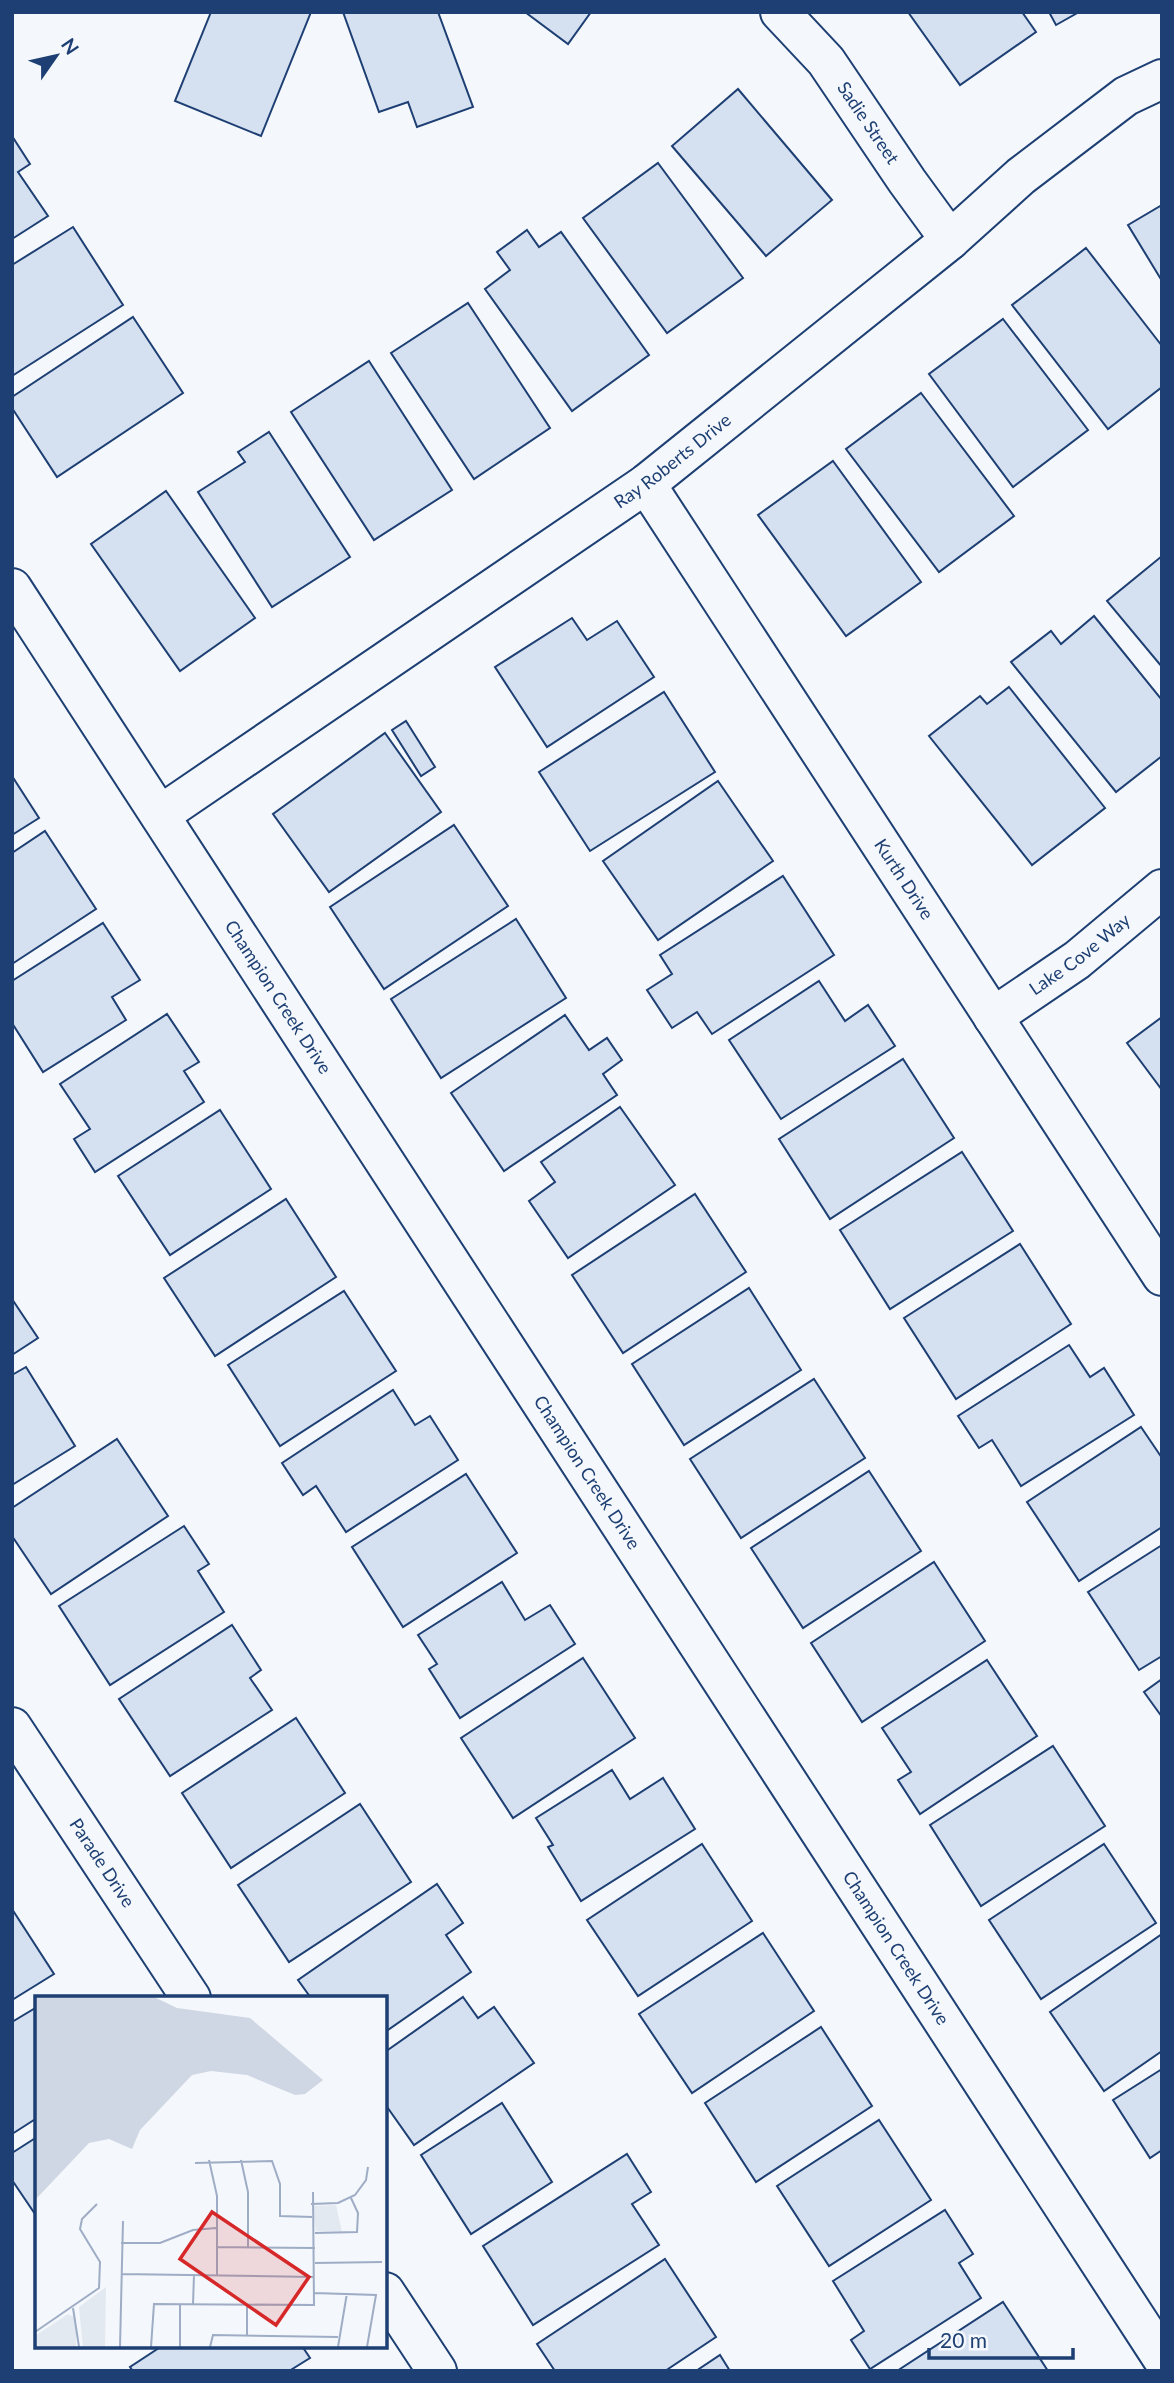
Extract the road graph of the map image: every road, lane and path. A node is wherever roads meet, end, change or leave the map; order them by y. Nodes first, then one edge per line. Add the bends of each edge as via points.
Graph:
1 (780, 12) edge
2 (1162, 79) edge
3 (950, 240) junction
4 (646, 484) junction
5 (12, 588) edge
6 (160, 816) junction
7 (1162, 889) edge
8 (993, 1017) junction
9 (1162, 1276) edge
10 (12, 1727) edge
11 (190, 1996) edge
12 (387, 2294) edge
13 (1162, 2358) edge
14 (437, 2371) edge

1 - 3 street, Sadie Street via 825,61
2 - 3 street, Ray Roberts Drive via 1126,96 1021,176
3 - 4 street, Ray Roberts Drive
4 - 6 street, Ray Roberts Drive
4 - 8 street, Kurth Drive
5 - 6 street, Champion Creek Drive
6 - 13 street, Champion Creek Drive
7 - 8 street, Lake Cove Way via 1077,960
8 - 9 street, Kurth Drive
10 - 11 street, Parade Drive
12 - 14 street

